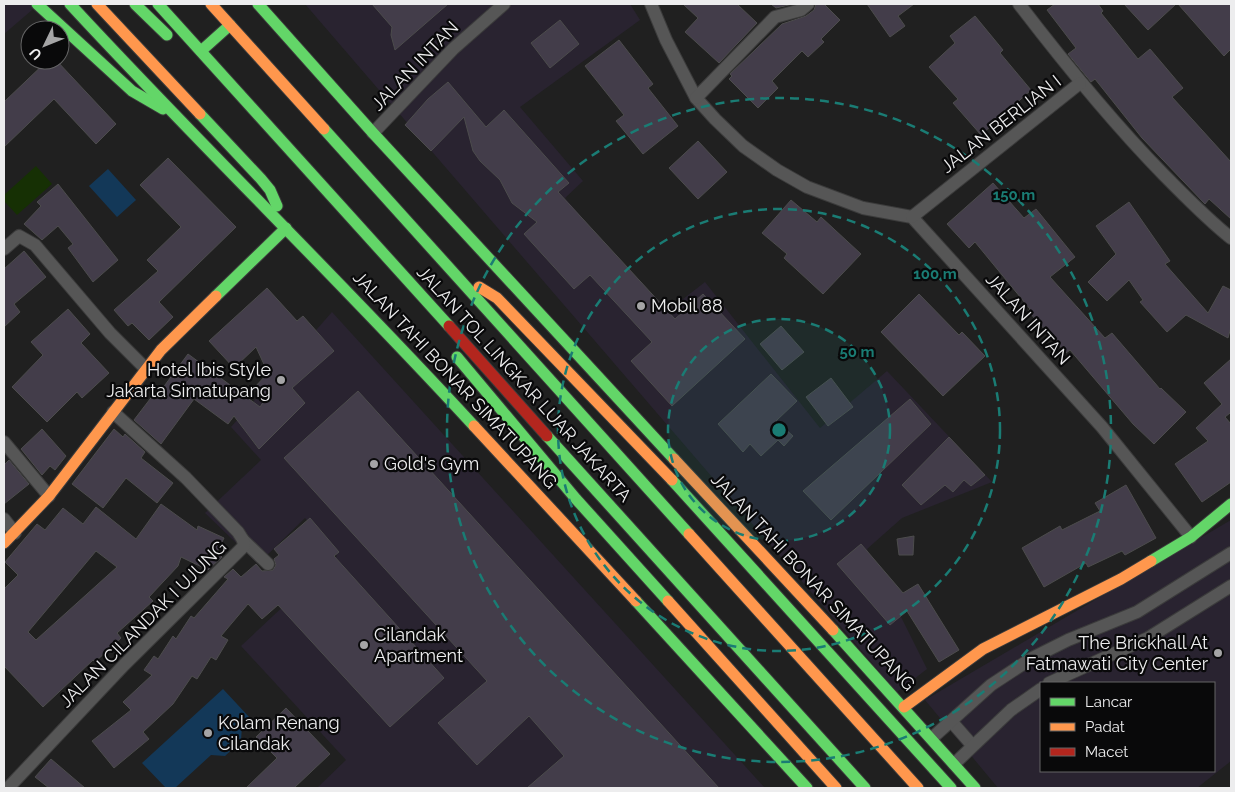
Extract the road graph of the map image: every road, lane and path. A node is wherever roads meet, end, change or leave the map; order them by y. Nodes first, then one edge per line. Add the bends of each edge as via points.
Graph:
1 (37, 4) edge
2 (70, 4) edge
3 (97, 4) edge
4 (135, 4) edge
5 (158, 4) edge
6 (210, 4) edge
7 (504, 4) edge
8 (651, 4) edge
9 (808, 4) edge
10 (1019, 4) edge
11 (262, 6) edge
12 (230, 25) junction
13 (176, 44) dead end
14 (201, 51) junction
15 (190, 58) dead end
16 (1080, 83) junction
17 (231, 85) junction
18 (696, 98) junction
19 (180, 119) junction
20 (374, 133) junction
21 (303, 164) junction
22 (307, 187) dead end
23 (912, 217) junction
24 (283, 225) junction
25 (1231, 238) edge
26 (4, 249) edge
27 (464, 284) junction
28 (449, 347) dead end
29 (145, 368) junction
30 (113, 412) junction
31 (4, 442) edge
32 (49, 496) junction
33 (1231, 504) edge
34 (4, 519) edge
35 (16, 533) junction
36 (1191, 537) junction
37 (243, 540) junction
38 (4, 543) edge
39 (1231, 553) edge
40 (268, 564) dead end
41 (1231, 586) edge
42 (1051, 682) edge
43 (1040, 690) edge
44 (904, 707) junction
45 (951, 721) junction
46 (932, 738) junction
47 (972, 745) junction
48 (954, 764) junction
49 (8, 788) edge
50 (807, 788) edge
51 (836, 788) edge
52 (865, 788) edge
53 (918, 788) edge
54 (951, 788) edge
55 (974, 788) edge

1 - 19 main road via 132,91
2 - 19 main road, JALAN TAHI BONAR SIMATUPANG
3 - 24 main road via 261,179 276,201
4 - 13 main road
5 - 14 main road, JALAN TOL LINGKAR LUAR JAKARTA
6 - 12 main road, JALAN TOL LINGKAR LUAR JAKARTA
7 - 20 street, JALAN INTAN via 453,49
8 - 18 street
9 - 18 street via 800,10 776,17
10 - 16 street, JALAN BERLIAN I
11 - 20 main road, JALAN TAHI BONAR SIMATUPANG
12 - 14 main road
12 - 27 main road, JALAN TOL LINGKAR LUAR JAKARTA
14 - 17 main road, JALAN TOL LINGKAR LUAR JAKARTA
15 - 17 main road via 211,78
16 - 23 street, JALAN BERLIAN I
16 - 25 street via 1140,151 1199,211
17 - 21 main road, JALAN TOL LINGKAR LUAR JAKARTA
18 - 23 street via 743,146 794,180 848,204
19 - 24 main road, JALAN TAHI BONAR SIMATUPANG
20 - 44 main road, JALAN TAHI BONAR SIMATUPANG
21 - 22 main road
21 - 52 main road, JALAN TOL LINGKAR LUAR JAKARTA
23 - 36 street, JALAN INTAN via 1089,412
24 - 29 main road
24 - 50 main road, JALAN TAHI BONAR SIMATUPANG via 416,362
26 - 29 street via 19,236 35,245 110,333
27 - 53 main road, JALAN TOL LINGKAR LUAR JAKARTA
27 - 54 main road via 476,286 497,298 595,397
28 - 51 main road via 559,480
29 - 30 main road
30 - 32 main road
30 - 37 street, JALAN CILANDAK I UJUNG via 186,478
31 - 32 street
32 - 35 main road
33 - 36 main road
34 - 35 street
35 - 38 main road
36 - 44 main road via 1121,579 983,649
37 - 40 street
37 - 49 street, JALAN CILANDAK I UJUNG via 242,550 124,665
39 - 45 street via 1137,612 1032,658 991,685
41 - 42 street via 1148,638
43 - 47 street via 1011,710
44 - 46 main road, JALAN TAHI BONAR SIMATUPANG
45 - 46 street
45 - 47 street
46 - 48 main road, JALAN TAHI BONAR SIMATUPANG
47 - 48 street
48 - 55 main road, JALAN TAHI BONAR SIMATUPANG

